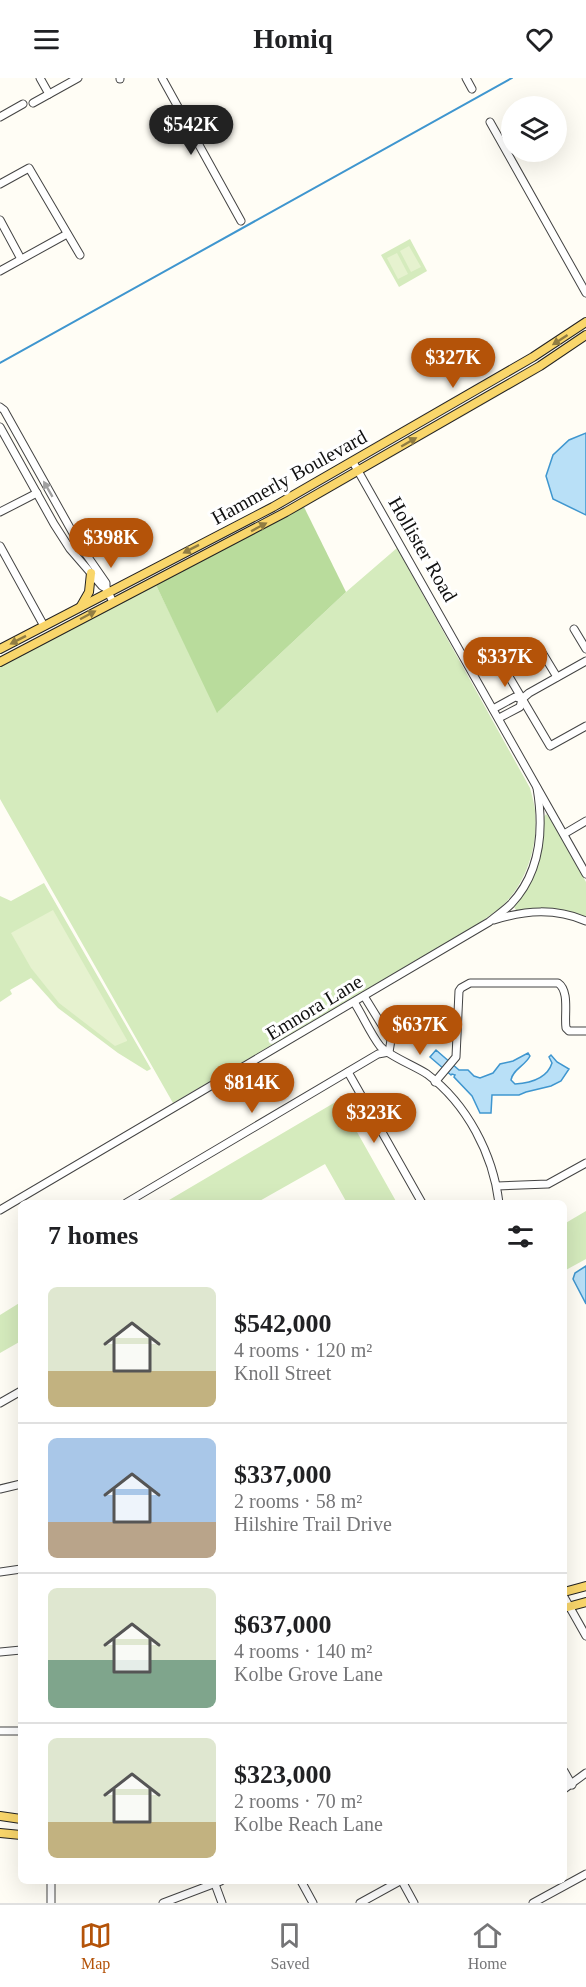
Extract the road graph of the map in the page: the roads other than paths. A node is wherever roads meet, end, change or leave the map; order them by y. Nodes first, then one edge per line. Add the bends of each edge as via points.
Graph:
1 (40, 78) edge
2 (78, 78) edge
3 (162, 78) edge
4 (466, 78) edge
5 (472, 89) dead end
6 (49, 94) junction
7 (33, 103) dead end
8 (23, 105) dead end
9 (1, 113) edge
10 (489, 122) dead end
11 (0, 184) edge
12 (0, 220) edge
13 (241, 221) dead end
14 (67, 234) junction
15 (80, 255) dead end
16 (21, 259) junction
17 (0, 271) edge
18 (586, 293) edge
19 (586, 322) edge
20 (586, 336) edge
21 (533, 357) junction
22 (540, 366) junction
23 (0, 407) edge
24 (446, 408) junction
25 (452, 417) junction
26 (0, 427) edge
27 (353, 462) junction
28 (358, 471) junction
29 (37, 493) junction
30 (0, 512) edge
31 (0, 546) edge
32 (91, 573) junction
33 (107, 591) junction
34 (113, 602) junction
35 (80, 608) junction
36 (44, 626) junction
37 (574, 629) dead end
38 (0, 649) edge
39 (540, 649) dead end
40 (586, 650) edge
41 (586, 661) edge
42 (0, 662) edge
43 (504, 668) dead end
44 (557, 677) junction
45 (522, 699) junction
46 (493, 709) junction
47 (499, 718) junction
48 (586, 726) edge
49 (537, 788) junction
50 (586, 821) edge
51 (564, 834) junction
52 (586, 874) edge
53 (586, 921) edge
54 (489, 922) junction
55 (364, 996) junction
56 (354, 1002) junction
57 (586, 1031) edge
58 (389, 1052) junction
59 (348, 1072) junction
60 (438, 1079) junction
61 (586, 1163) edge
62 (497, 1186) junction
63 (27, 1196) junction
64 (19, 1200) edge
65 (29, 1200) edge
66 (131, 1200) edge
67 (420, 1200) edge
68 (499, 1200) edge
69 (18, 1201) edge
70 (0, 1210) edge
71 (18, 1393) edge
72 (0, 1402) edge
73 (18, 1485) edge
74 (0, 1489) edge
75 (18, 1569) edge
76 (0, 1572) edge
77 (586, 1586) edge
78 (567, 1591) edge
79 (586, 1602) edge
80 (567, 1607) edge
81 (567, 1608) edge
82 (586, 1636) edge
83 (18, 1650) edge
84 (0, 1652) edge
85 (0, 1731) edge
86 (18, 1731) edge
87 (586, 1773) edge
88 (567, 1776) edge
89 (572, 1785) junction
90 (567, 1788) edge
91 (0, 1816) edge
92 (18, 1819) edge
93 (0, 1833) edge
94 (18, 1834) edge
95 (586, 1874) edge
96 (51, 1884) edge
97 (215, 1884) edge
98 (218, 1884) edge
99 (303, 1884) edge
100 (395, 1884) edge
101 (403, 1884) edge
102 (51, 1903) edge
103 (163, 1903) edge
104 (222, 1903) edge
105 (313, 1903) edge
106 (360, 1903) edge
107 (414, 1903) edge
108 (533, 1903) edge

1 - 6 street
2 - 6 street
3 - 13 street
4 - 5 street
6 - 7 street
8 - 9 street
10 - 18 street
11 - 14 street via 29,168
12 - 16 street
14 - 15 street
14 - 16 street
16 - 17 street
19 -> 21 main road, Hammerly Boulevard
20 - 22 main road, Hammerly Boulevard
21 - 22 main road
21 - 24 main road, Hammerly Boulevard
22 - 25 main road, Hammerly Boulevard
33 -> 23 street via 106,583 79,544
24 - 25 main road
24 - 27 main road, Hammerly Boulevard
28 -> 25 main road, Hammerly Boulevard
26 - 29 street
27 - 28 street, Hollister Road
27 -> 33 main road, Hammerly Boulevard
34 -> 28 main road, Hammerly Boulevard
28 - 46 street, Hollister Road
29 - 30 street
29 - 32 street via 70,549
31 - 36 street
32 - 33 street
32 - 35 main road via 89,594
33 - 34 street
33 - 35 main road, Hammerly Boulevard
42 -> 34 main road, Hammerly Boulevard
35 - 36 main road, Hammerly Boulevard
36 -> 38 main road, Hammerly Boulevard
37 - 40 street
39 - 44 street
41 - 44 street
43 - 45 street
44 - 45 street
45 - 46 street via 515,697
45 - 47 street via 520,706
45 - 48 street via 550,746
46 - 47 street, Hollister Road
47 - 49 street, Hollister Road
49 - 51 street, Hollister Road
49 - 54 street, Emnora Lane via 541,832 532,870 511,904
50 - 51 street
51 - 52 street, Hollister Road
53 - 54 street, Emnora Lane via 554,911 537,911
54 - 55 street, Emnora Lane
55 - 56 street, Emnora Lane
55 - 58 street via 391,1040
56 - 58 street via 381,1047
56 - 63 street, Emnora Lane
57 - 60 street via 566,1028 564,992 558,983 470,983 459,991 456,1057
58 - 59 street via 378,1054
58 - 60 street
59 - 66 street
59 - 67 street
60 - 62 street via 472,1125
61 - 62 street via 548,1184
62 - 68 street
63 - 64 street, Emnora Lane
63 - 65 street
69 - 70 street, Emnora Lane
71 - 72 street
73 - 74 street
75 - 76 street
77 - 78 main road
79 - 80 main road
81 - 82 street
83 - 84 street
85 - 86 street
87 - 89 street
88 - 89 street
89 - 90 street
91 - 92 main road
93 - 94 main road
95 - 108 street
96 - 102 street
97 - 103 street
98 - 104 street
99 - 105 street
100 - 106 street
101 - 107 street

